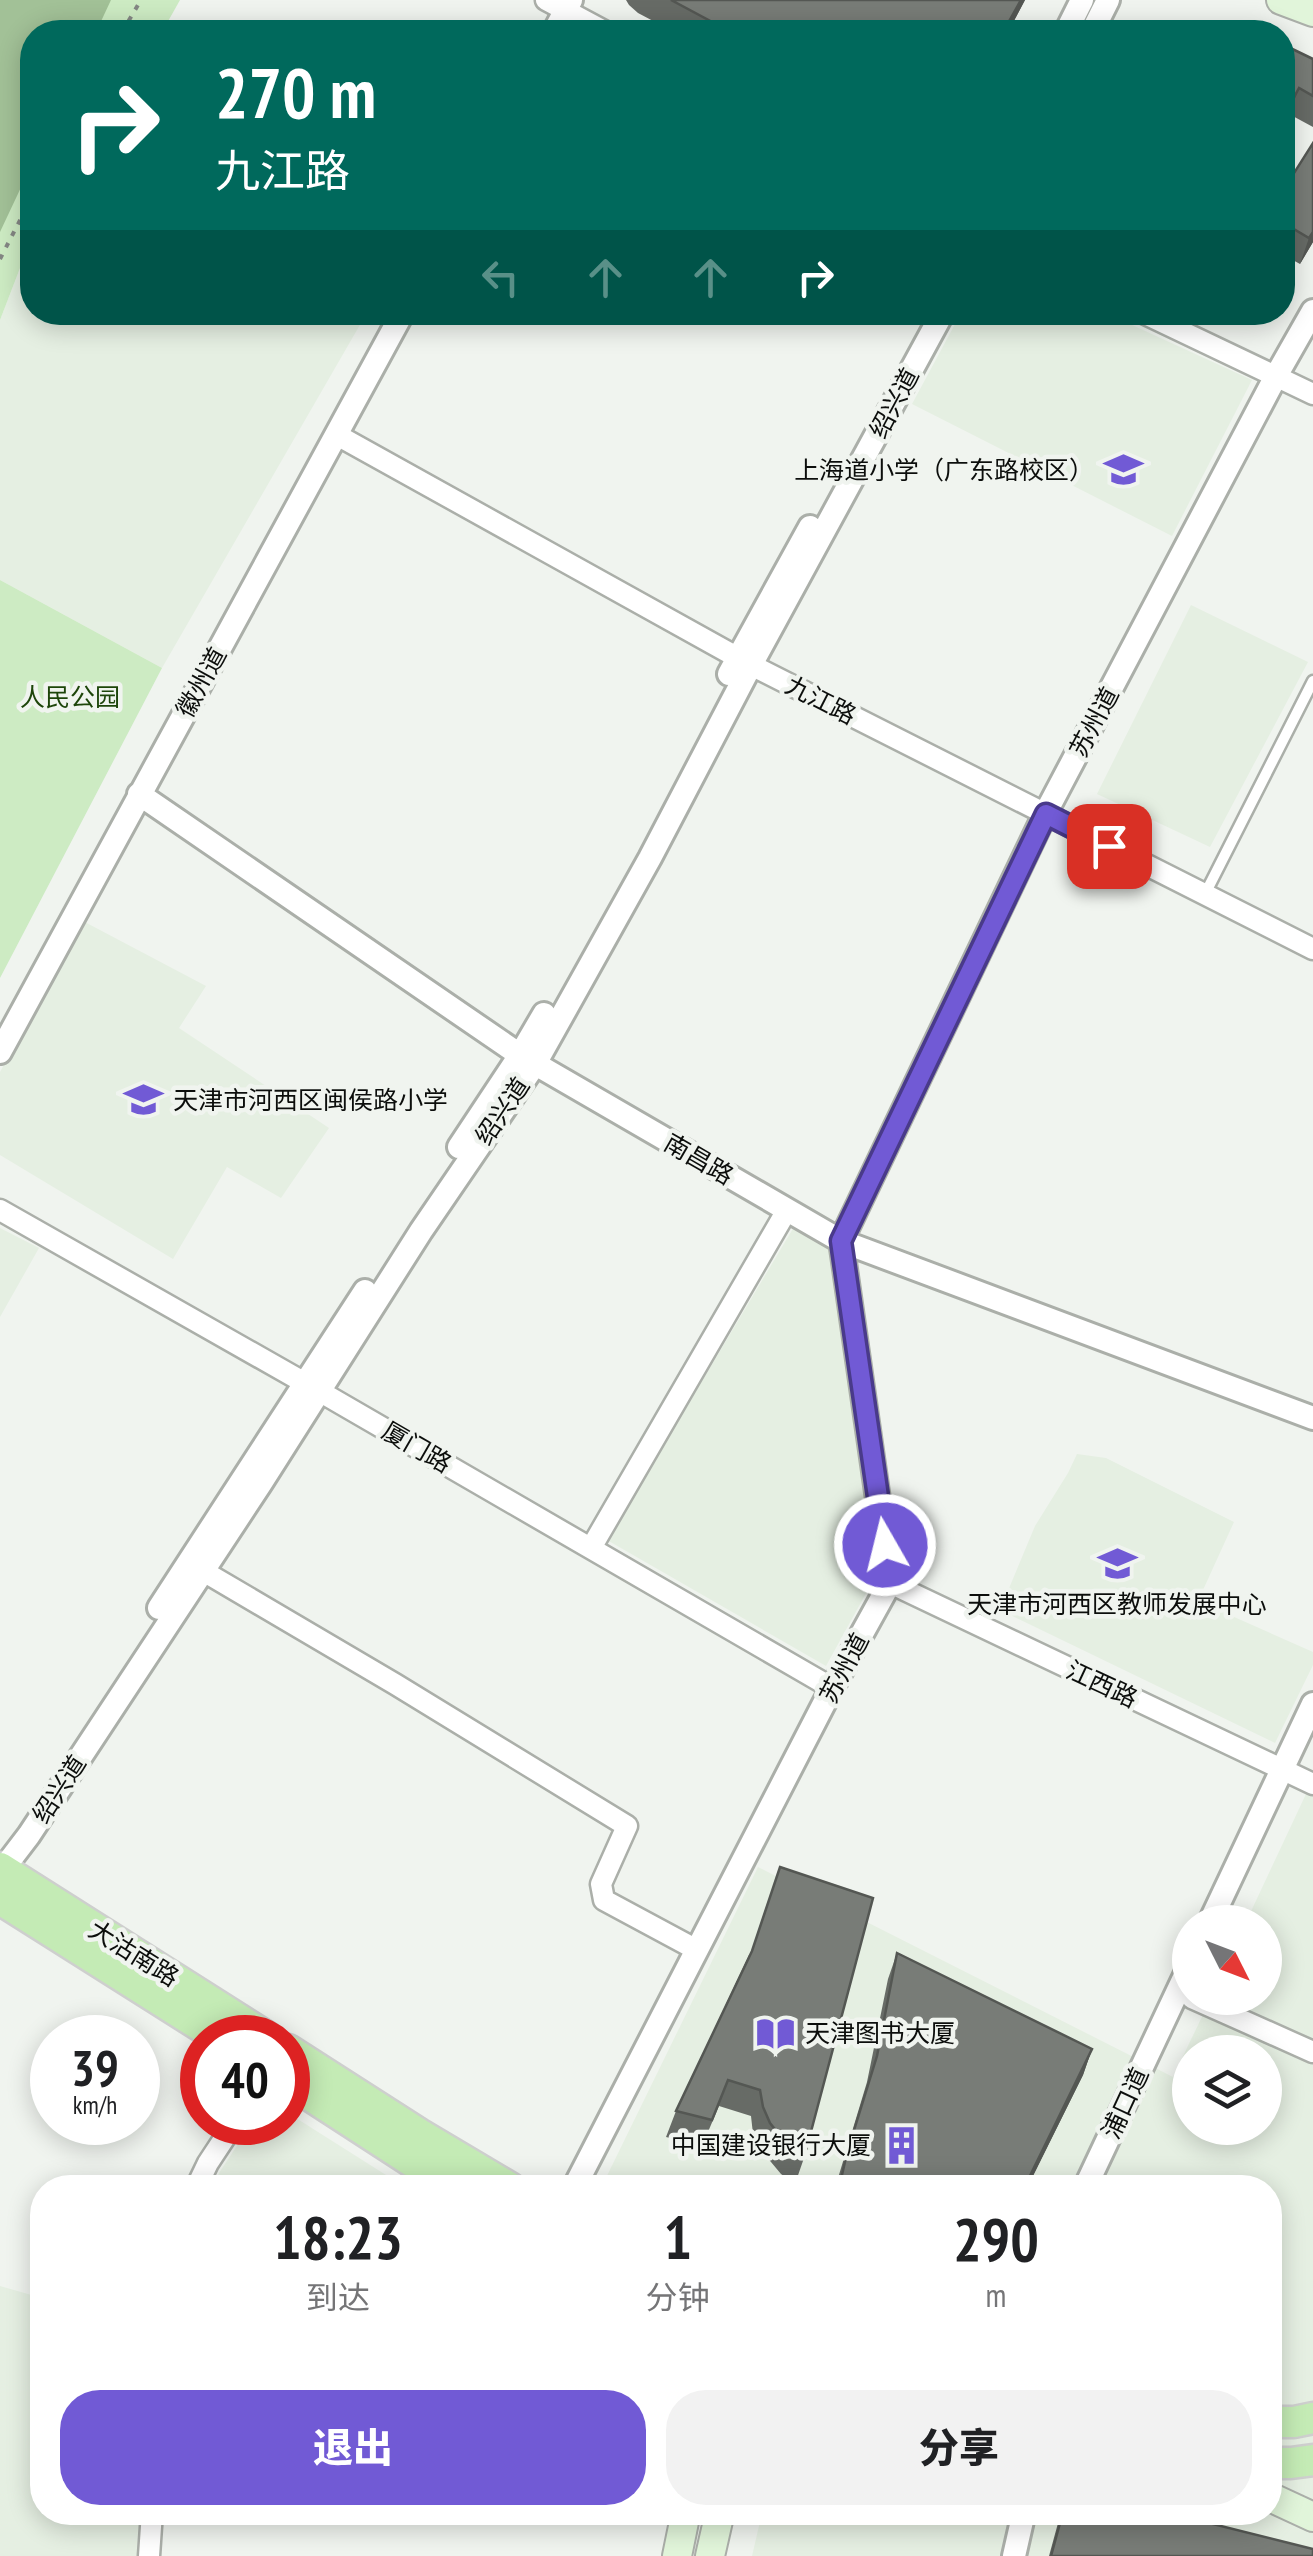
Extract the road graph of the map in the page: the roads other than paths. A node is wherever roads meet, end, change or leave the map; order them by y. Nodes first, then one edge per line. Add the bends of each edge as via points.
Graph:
1 (1281, 0) edge
2 (561, 4) edge
3 (1313, 12) edge
4 (587, 20) edge
5 (1313, 312) edge
6 (396, 325) edge
7 (918, 325) edge
8 (935, 325) edge
9 (1168, 325) edge
10 (1276, 376) junction
11 (1313, 394) edge
12 (337, 435) junction
13 (744, 662) junction
14 (1313, 681) edge
15 (138, 794) junction
16 (1046, 814) junction
17 (1204, 894) junction
18 (1313, 949) edge
19 (0, 1052) edge
20 (527, 1059) junction
21 (0, 1210) edge
22 (787, 1210) junction
23 (841, 1241) junction
24 (312, 1387) junction
25 (1313, 1418) edge
26 (591, 1548) junction
27 (203, 1571) junction
28 (890, 1583) junction
29 (832, 1688) junction
30 (1313, 1704) edge
31 (1282, 1770) junction
32 (1313, 1784) edge
33 (1, 1872) edge
34 (1218, 1905) edge
35 (697, 1950) junction
36 (190, 2015) edge
37 (231, 2015) edge
38 (1176, 2015) edge
39 (1231, 2015) edge
40 (1313, 2052) edge
41 (310, 2064) edge
42 (310, 2095) edge
43 (220, 2145) edge
44 (202, 2175) edge
45 (434, 2175) edge
46 (488, 2175) edge
47 (581, 2175) edge
48 (1092, 2175) edge
49 (1313, 2418) edge
50 (1282, 2422) edge
51 (1313, 2460) edge
52 (1282, 2463) edge
53 (1282, 2502) edge
54 (1313, 2517) edge
55 (151, 2525) edge
56 (683, 2525) edge
57 (717, 2525) edge
58 (1021, 2525) edge
59 (149, 2556) edge
60 (677, 2556) edge
61 (710, 2556) edge
62 (1014, 2556) edge

1 - 3 main road
2 - 4 street
5 - 10 street, 苏州道
6 - 12 street, 徽州道
7 - 13 street, 绍兴道
8 - 13 street, 绍兴道
9 - 10 street
10 - 11 street
10 - 16 street, 苏州道
12 - 13 street, 九江路
12 - 15 street, 徽州道
13 - 16 street, 九江路
13 - 20 street, 绍兴道 via 650,858
14 - 17 lane
15 - 19 street, 徽州道
15 - 20 street, 南昌路
16 - 17 street, 九江路
16 - 23 street, 苏州道
17 - 18 street, 九江路
20 - 22 street, 南昌路
20 - 24 street, 绍兴道 via 421,1231
21 - 24 street, 厦门路
22 - 23 street, 南昌路
22 - 26 street
23 - 25 street, 南昌路
23 - 28 street
24 - 26 street, 厦门路
24 - 27 street, 绍兴道
24 - 33 street, 绍兴道
26 - 29 street, 厦门路
27 - 33 street, 绍兴道
27 - 35 street via 628,1826 601,1884 604,1900
28 - 29 street, 苏州道
28 - 31 street, 江西路
29 - 35 street, 苏州道
30 - 31 street
31 - 32 street, 江西路
31 - 34 street
33 - 36 main road, 大沽南路
33 - 37 main road, 大沽南路
35 - 47 street, 苏州道
38 - 48 street, 浦口道
39 - 40 street
41 - 46 main road
42 - 45 main road
43 - 44 street
49 - 50 main road
51 - 52 main road
53 - 54 main road
55 - 59 street
56 - 60 main road
57 - 61 main road
58 - 62 street

